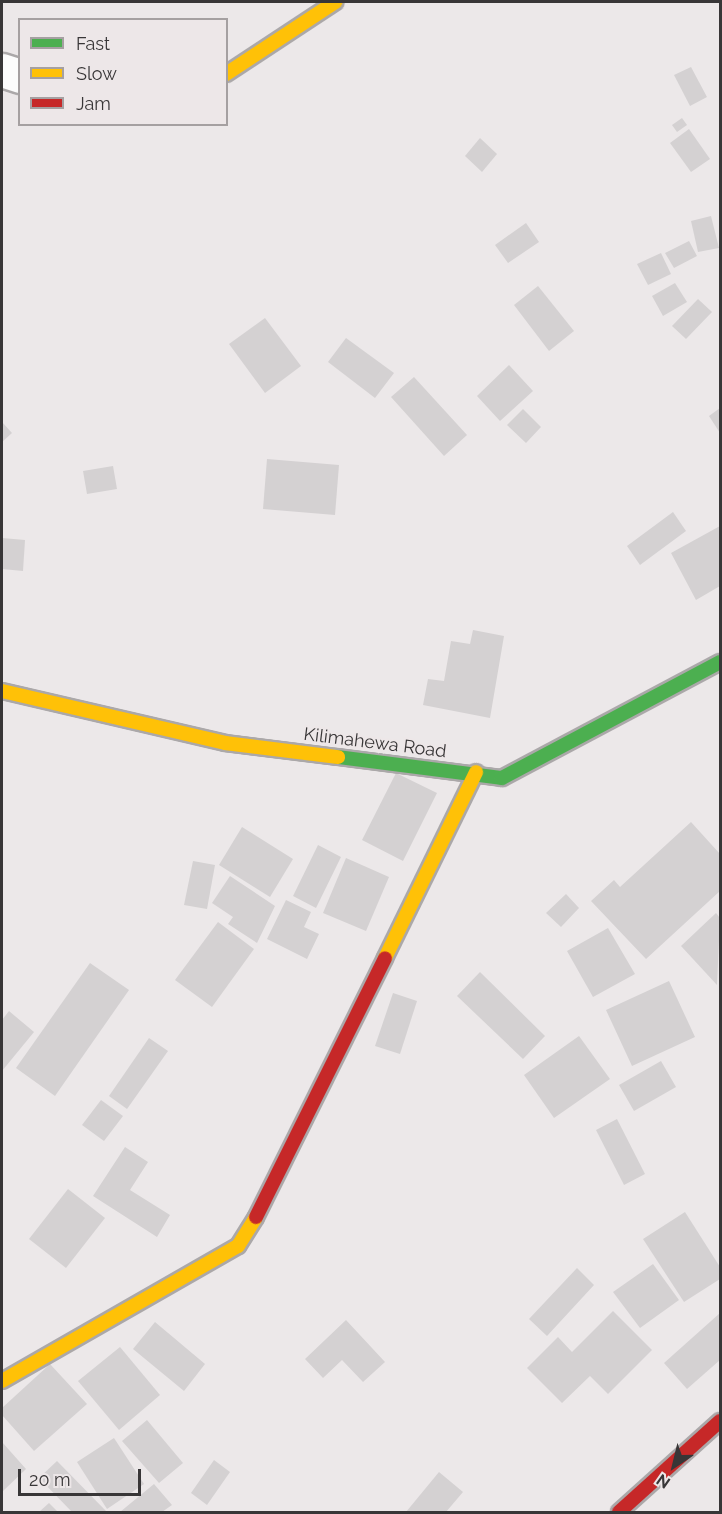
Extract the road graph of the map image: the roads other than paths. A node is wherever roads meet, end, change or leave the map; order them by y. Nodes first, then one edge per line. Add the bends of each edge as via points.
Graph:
1 (335, 2) edge
2 (2, 70) edge
3 (228, 73) edge
4 (18, 75) edge
5 (720, 662) edge
6 (2, 691) edge
7 (476, 772) junction
8 (2, 1381) edge
9 (720, 1421) edge
10 (620, 1512) edge

1 - 3 street
2 - 4 street
5 - 7 street, Kilimahewa Road via 502,778
6 - 7 street, Kilimahewa Road via 225,743
7 - 8 street via 266,1200 238,1246
9 - 10 street

